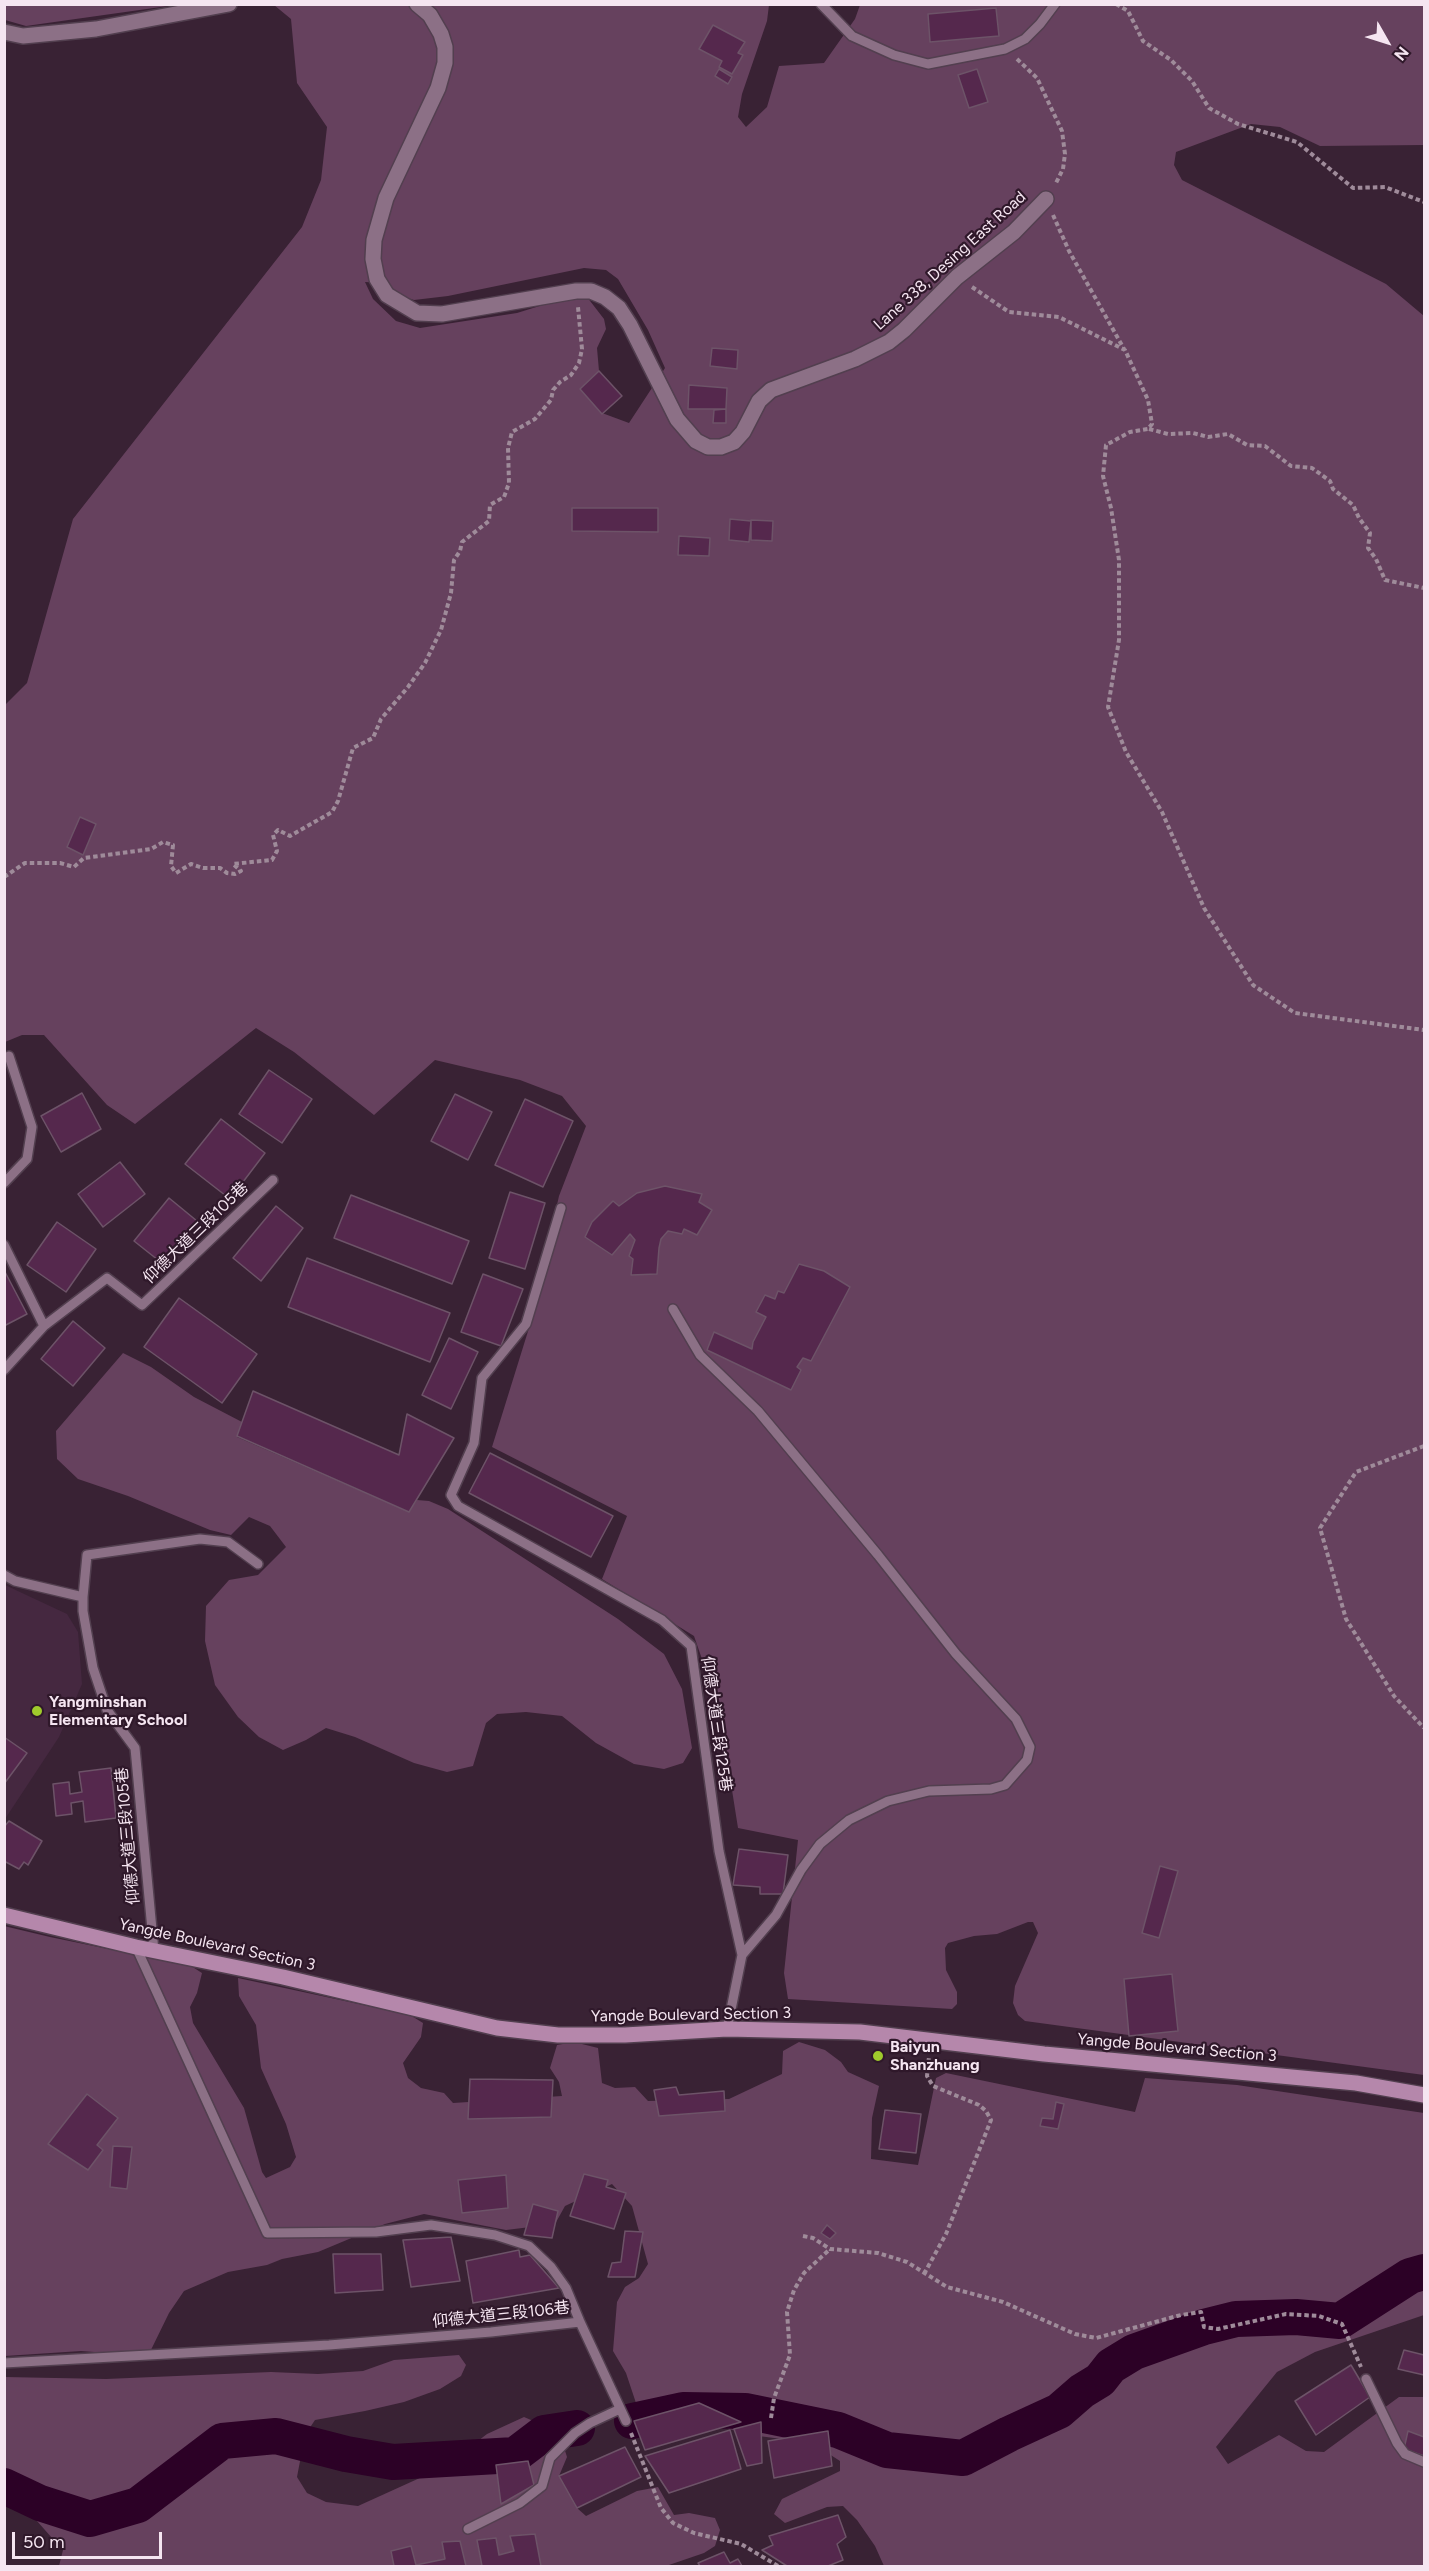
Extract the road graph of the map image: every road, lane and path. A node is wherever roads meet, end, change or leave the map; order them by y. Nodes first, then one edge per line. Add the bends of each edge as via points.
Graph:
1 (229, 4) edge
2 (417, 4) edge
3 (821, 4) edge
4 (1055, 4) edge
5 (1116, 4) edge
6 (4, 32) edge
7 (1005, 49) junction
8 (1046, 199) junction
9 (1425, 202) edge
10 (957, 277) junction
11 (576, 291) junction
12 (1125, 350) junction
13 (1148, 429) junction
14 (1425, 588) edge
15 (4, 877) edge
16 (1425, 1030) edge
17 (9, 1056) dead end
18 (273, 1180) dead end
19 (4, 1183) edge
20 (561, 1208) dead end
21 (4, 1245) edge
22 (673, 1309) dead end
23 (44, 1326) junction
24 (4, 1370) edge
25 (1425, 1446) edge
26 (258, 1564) dead end
27 (4, 1575) edge
28 (83, 1597) junction
29 (1425, 1728) edge
30 (4, 1915) edge
31 (136, 1947) junction
32 (154, 1951) junction
33 (742, 1955) junction
34 (727, 2029) junction
35 (931, 2040) junction
36 (1425, 2095) edge
37 (803, 2236) dead end
38 (830, 2249) junction
39 (924, 2274) junction
40 (580, 2322) junction
41 (4, 2363) edge
42 (1366, 2379) joint
43 (620, 2409) junction
44 (771, 2418) dead end
45 (627, 2421) joint
46 (1425, 2462) edge
47 (468, 2529) dead end
48 (778, 2566) edge

1 - 6 street via 96,29 23,36
2 - 11 street, Lane 338, Desing East Road via 441,34 446,63 386,198 374,240 377,279 387,295 417,313 442,314
3 - 7 lane via 852,36 894,55 928,64
4 - 7 lane via 1025,39
5 - 9 path via 1128,11 1143,41 1172,60 1192,81 1209,108 1238,124 1297,142 1353,188 1386,188
7 - 8 path via 1038,78 1062,131 1062,169
8 - 10 street, Lane 338, Desing East Road via 1014,232
8 - 12 path via 1069,251
10 - 11 street, Lane 338, Desing East Road via 889,342 771,390 759,401 743,432 734,442 721,447 708,447 696,441 677,419 619,308 591,291
10 - 12 path via 1009,312 1059,317
11 - 15 path via 582,349 579,363 553,390 551,400 535,418 512,432 504,497 490,505 489,521 462,542 454,560 451,593 437,639 425,663 381,719 373,738 353,748 332,812 290,836 278,830 273,835 277,851 273,860 233,864 241,871 235,874 191,864 176,873 171,866 173,845 163,842 151,849 84,858 74,867 25,863
12 - 13 path via 1148,400 1152,424
13 - 14 path via 1208,437 1228,434 1247,445 1265,446 1291,466 1312,468 1353,505 1370,533 1368,548 1385,580
13 - 16 path via 1130,432 1106,445 1103,476 1119,560 1119,640 1108,707 1126,752 1162,812 1204,909 1253,985 1295,1014
17 - 19 lane via 32,1128 27,1159
18 - 23 lane, 仰德大道三段105巷 via 142,1305 107,1278
20 - 33 lane, 仰德大道三段125巷 via 526,1324 482,1378 474,1443 451,1495 458,1506 662,1620 691,1646 719,1851
21 - 23 lane
22 - 33 lane via 700,1355 758,1411 956,1654 1016,1719 1030,1747 1027,1760 1005,1785 929,1791 888,1801 849,1820 819,1844 776,1915
23 - 24 lane, 仰德大道三段105巷
25 - 29 path via 1356,1472 1320,1528 1346,1619 1394,1696
26 - 28 lane, 仰德大道三段105巷 via 228,1542 200,1539 87,1555
27 - 28 lane
28 - 32 lane, 仰德大道三段105巷 via 96,1678 107,1710 135,1748
30 - 31 main road, Yangde Boulevard Section 3
31 - 32 main road, Yangde Boulevard Section 3
31 - 40 lane, 仰德大道三段106巷 via 267,2233 376,2232 431,2224 495,2235 529,2246 551,2267 567,2288
32 - 34 main road, Yangde Boulevard Section 3 via 497,2028 558,2035
33 - 34 lane, 仰德大道三段125巷
34 - 35 main road, Yangde Boulevard Section 3 via 860,2032
35 - 36 main road, Yangde Boulevard Section 3 via 1356,2084
35 - 39 path via 927,2076 933,2086 980,2105 991,2120 946,2234
37 - 38 path
38 - 39 path via 878,2253 907,2262
38 - 44 path via 804,2273 794,2290 787,2312 790,2355
39 - 42 path via 947,2287 1003,2302 1075,2334 1096,2338 1201,2312 1204,2327 1209,2329 1286,2314 1319,2316 1342,2324
40 - 41 lane, 仰德大道三段106巷 via 329,2345
40 - 43 lane
42 - 46 lane via 1397,2443 1405,2454
43 - 45 lane
43 - 47 lane via 575,2433 550,2458 542,2486 520,2503
45 - 48 path via 661,2508 673,2523 694,2533 741,2544

